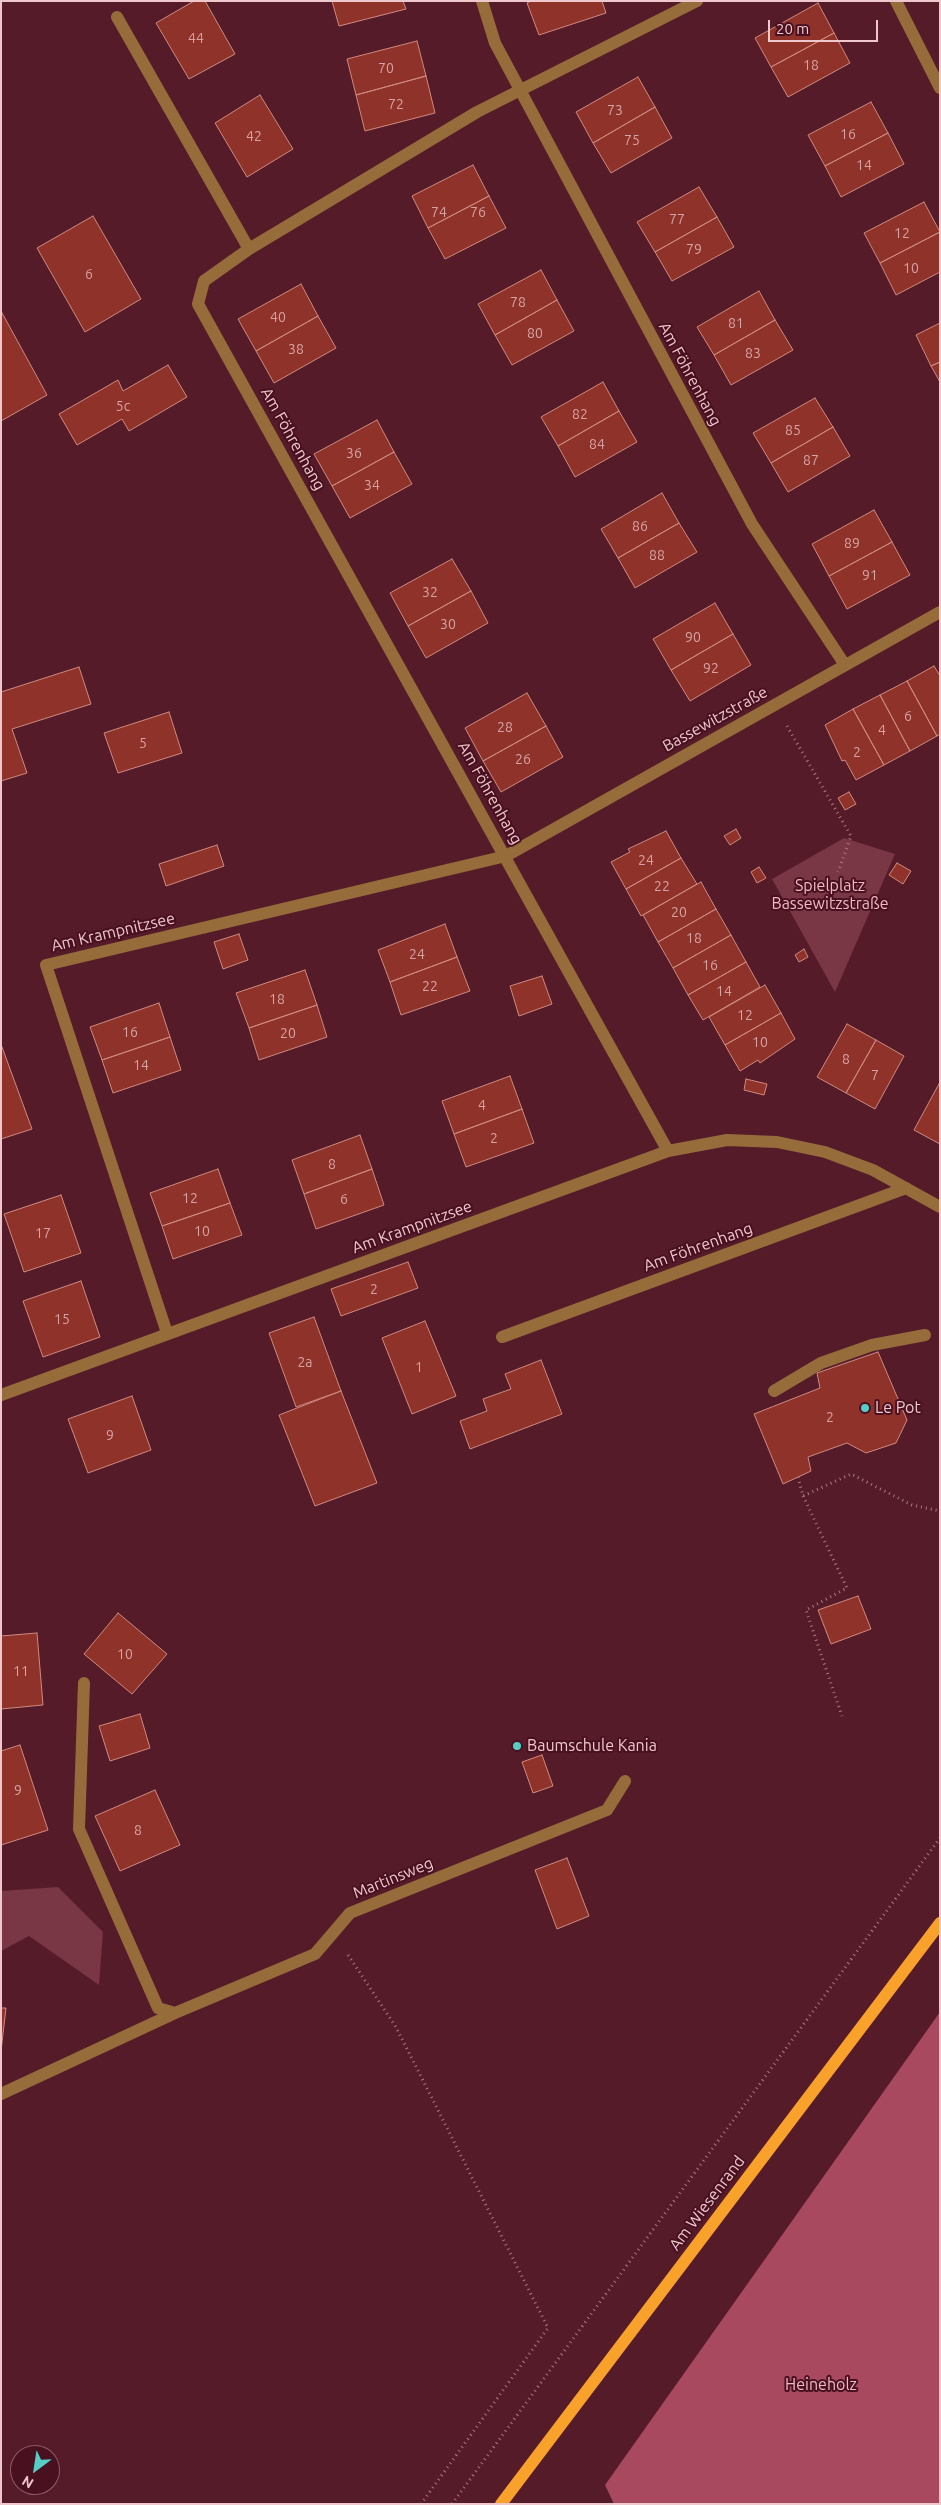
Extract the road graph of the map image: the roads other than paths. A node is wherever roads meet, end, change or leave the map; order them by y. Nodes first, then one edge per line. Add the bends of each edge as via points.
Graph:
1 (482, 1) edge
2 (697, 1) edge
3 (896, 1) edge
4 (117, 17) dead end
5 (940, 88) edge
6 (519, 91) junction
7 (248, 250) junction
8 (940, 612) edge
9 (846, 665) junction
10 (506, 856) junction
11 (668, 1151) junction
12 (906, 1188) junction
13 (940, 1207) edge
14 (167, 1333) junction
15 (924, 1335) dead end
16 (502, 1337) dead end
17 (774, 1391) dead end
18 (1, 1395) edge
19 (84, 1683) dead end
20 (625, 1781) dead end
21 (940, 1923) edge
22 (175, 2013) junction
23 (1, 2094) edge
24 (501, 2504) edge

1 - 6 street, Am Föhrenhang via 495,44
2 - 6 street
3 - 5 street
4 - 7 street
6 - 7 street, Am Föhrenhang via 476,112
6 - 9 street, Am Föhrenhang via 752,524
7 - 10 street, Am Föhrenhang via 204,281 198,304
8 - 9 street, Bassewitzstraße
9 - 10 street, Bassewitzstraße
10 - 11 street, Am Föhrenhang
10 - 14 street, Am Krampnitzsee via 46,965
11 - 12 street via 727,1140 777,1142 825,1152 874,1170
11 - 14 street, Am Krampnitzsee
12 - 13 street
12 - 16 street, Am Föhrenhang
14 - 18 street, Am Krampnitzsee
15 - 17 street via 872,1345 821,1363
19 - 22 street via 79,1829 158,2008
20 - 22 street, Martinsweg via 607,1810 350,1913 315,1954
21 - 24 main road, Am Wiesenrand
22 - 23 street, Martinsweg

